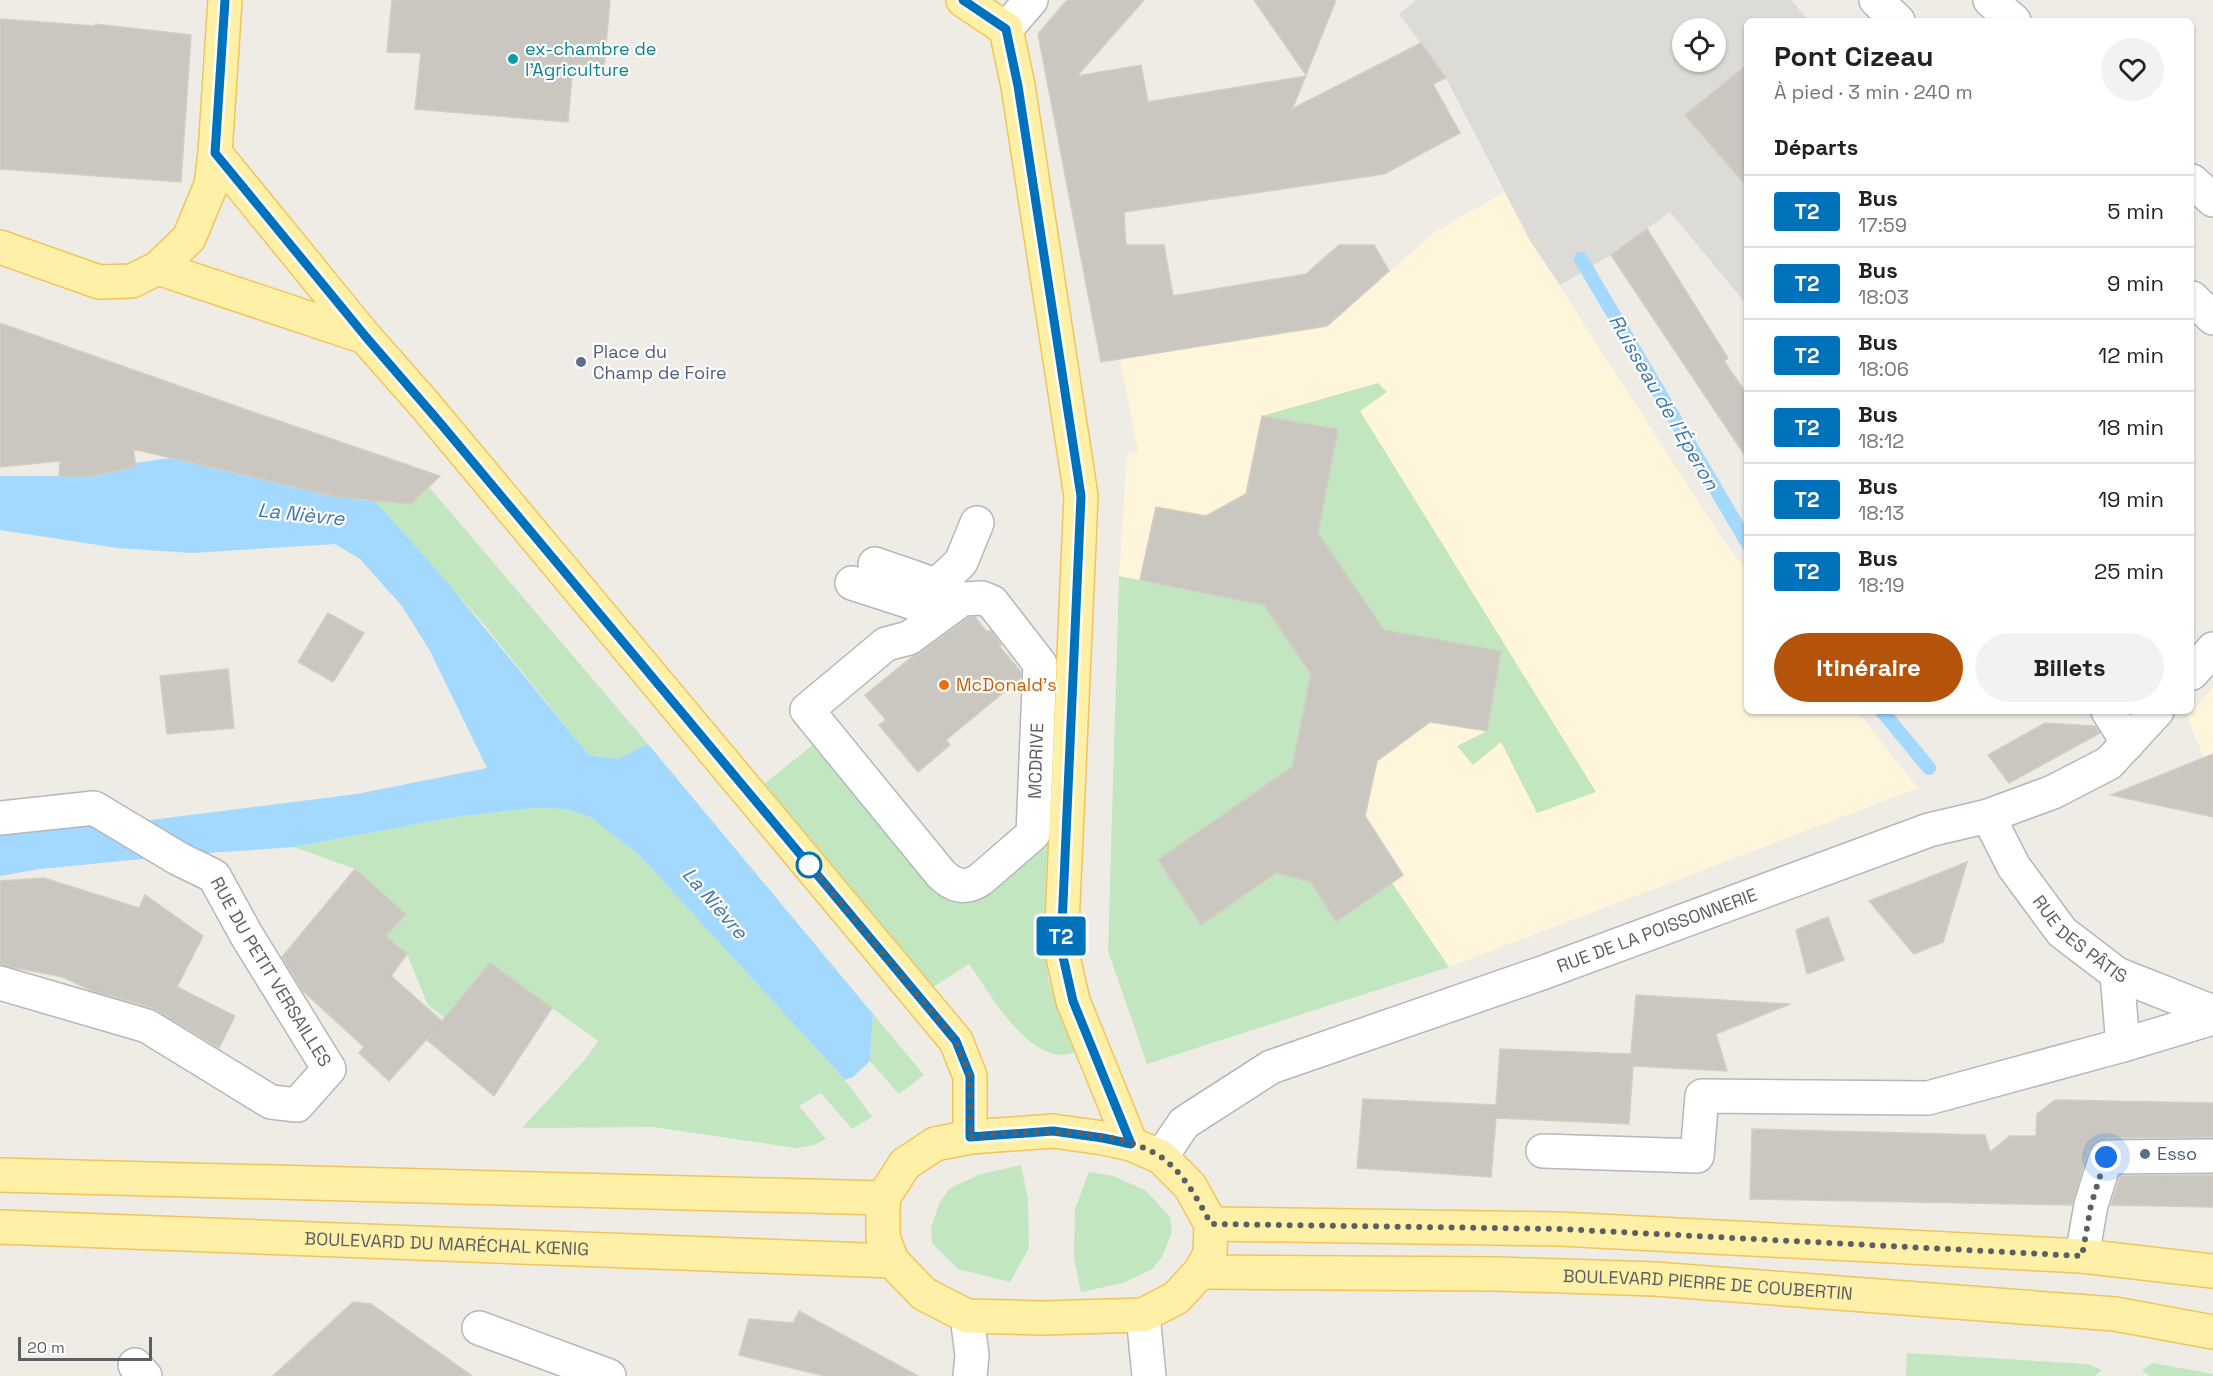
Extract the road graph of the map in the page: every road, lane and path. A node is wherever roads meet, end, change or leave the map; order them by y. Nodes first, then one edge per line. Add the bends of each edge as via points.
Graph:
1 (225, 0) edge
2 (963, 0) edge
3 (1031, 0) edge
4 (1876, 0) edge
5 (1990, 0) edge
6 (1895, 18) edge
7 (2011, 18) edge
8 (1006, 29) junction
9 (215, 153) junction
10 (2194, 183) edge
11 (2213, 200) edge
12 (0, 247) edge
13 (158, 268) junction
14 (2194, 300) edge
15 (2213, 318) edge
16 (366, 337) junction
17 (977, 523) dead end
18 (864, 573) dead end
19 (2213, 649) edge
20 (2194, 671) edge
21 (2110, 714) edge
22 (2154, 714) edge
23 (2128, 743) junction
24 (1988, 816) junction
25 (0, 818) edge
26 (1033, 834) joint
27 (2117, 974) junction
28 (0, 984) edge
29 (2213, 1012) edge
30 (2213, 1018) edge
31 (2123, 1045) junction
32 (970, 1137) junction
33 (1131, 1144) junction
34 (1543, 1151) dead end
35 (2213, 1156) edge
36 (1161, 1157) junction
37 (0, 1174) edge
38 (883, 1198) junction
39 (1211, 1224) junction
40 (0, 1227) edge
41 (2082, 1256) junction
42 (892, 1261) junction
43 (2213, 1271) edge
44 (1200, 1272) junction
45 (1143, 1314) junction
46 (967, 1316) junction
47 (479, 1328) dead end
48 (2213, 1332) edge
49 (594, 1373) edge
50 (970, 1376) edge
51 (1149, 1376) edge

1 - 9 main road
2 - 8 main road
3 - 8 street
4 - 6 street
5 - 7 street
8 - 33 main road via 1081,496 1061,948 1073,1001
9 - 13 main road via 211,185 189,238
9 - 16 main road
10 - 11 street
12 - 13 main road via 99,282 132,281
13 - 16 main road
14 - 15 street
16 - 32 main road via 956,1041 970,1076
17 - 18 street via 961,562 917,604
19 - 20 street
21 - 23 street
22 - 23 street, RUE DE LA POISSONNERIE
23 - 24 street, RUE DE LA POISSONNERIE via 2109,762 2053,792
24 - 27 street, RUE DES PÂTIS via 2014,867 2062,932
24 - 36 street, RUE DE LA POISSONNERIE via 1929,830 1542,973 1271,1067 1184,1123
25 - 28 street, RUE DU PETIT VERSAILLES via 94,808 214,876 329,1069 297,1105 271,1102 147,1026
26 - 26 street, MCDRIVE via 1040,664 992,602 962,599 909,638 886,644 807,710 950,882 972,886
27 - 29 street, RUE DES PÂTIS
27 - 31 street
30 - 31 street
31 - 34 street via 1928,1098 1702,1096 1697,1156
32 - 33 main road via 1053,1131
32 - 38 main road via 935,1144 905,1164
33 - 36 main road
35 - 41 street via 2106,1157 2091,1205
36 - 39 main road via 1190,1186
37 - 38 main road
38 - 42 main road via 883,1237
39 - 41 main road via 1560,1229
39 - 44 main road via 1210,1254
40 - 42 main road, BOULEVARD DU MARÉCHAL KŒNIG
41 - 43 main road
42 - 46 main road via 924,1294
44 - 45 main road via 1176,1298
44 - 48 main road, BOULEVARD PIERRE DE COUBERTIN via 1655,1279 2115,1314
45 - 46 main road
45 - 51 street
46 - 50 street via 972,1355
47 - 49 street

